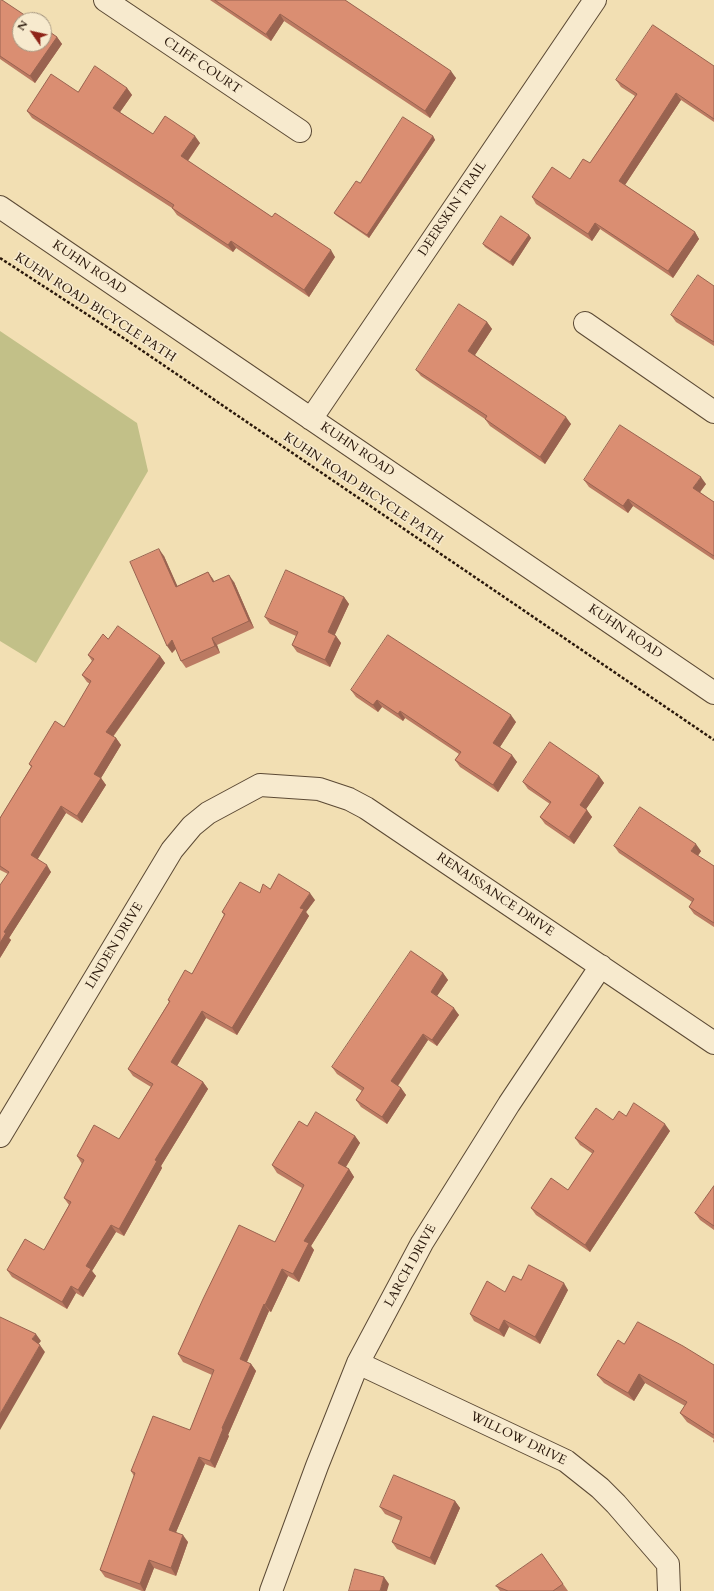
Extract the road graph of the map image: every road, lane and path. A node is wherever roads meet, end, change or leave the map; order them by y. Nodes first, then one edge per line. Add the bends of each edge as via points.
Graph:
1 (105, 0) edge
2 (595, 0) edge
3 (300, 131) dead end
4 (0, 207) edge
5 (0, 258) edge
6 (585, 323) dead end
7 (714, 412) edge
8 (311, 419) junction
9 (714, 693) edge
10 (714, 740) edge
11 (260, 785) joint
12 (601, 966) junction
13 (714, 1043) edge
14 (0, 1136) edge
15 (358, 1363) junction
16 (271, 1591) edge
17 (669, 1591) edge

1 - 3 street, CLIFF COURT
2 - 8 street, DEERSKIN TRAIL
4 - 8 street, KUHN ROAD
5 - 10 path, KUHN ROAD BICYCLE PATH via 128,341
6 - 7 street
8 - 9 street, KUHN ROAD
11 - 12 street, RENAISSANCE DRIVE via 319,789 349,798
11 - 14 street, LINDEN DRIVE via 208,813 192,826 172,850
12 - 13 street, RENAISSANCE DRIVE
12 - 15 street, LARCH DRIVE via 509,1104 422,1243
15 - 16 street, LARCH DRIVE via 316,1466
15 - 17 street, WILLOW DRIVE via 566,1461 616,1504 668,1564

